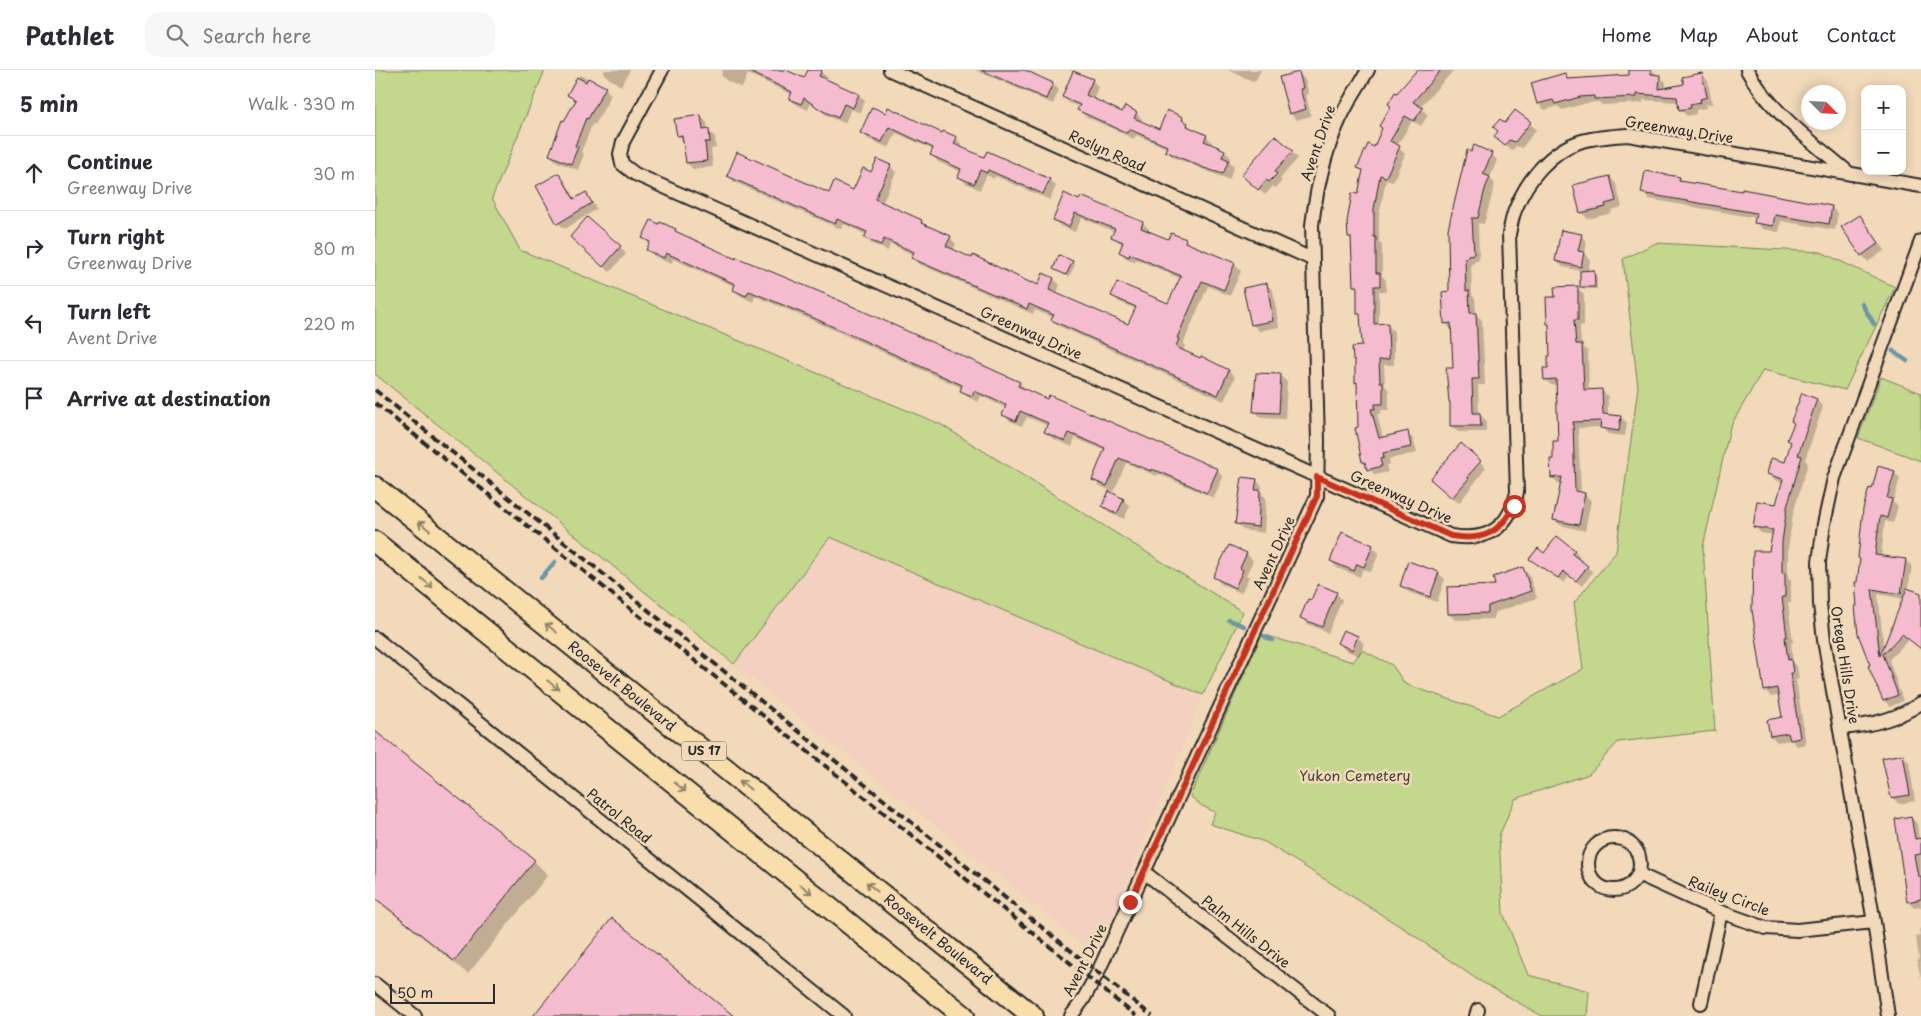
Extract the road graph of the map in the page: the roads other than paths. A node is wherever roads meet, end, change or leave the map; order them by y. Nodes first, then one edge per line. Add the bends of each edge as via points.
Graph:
1 (662, 70) edge
2 (890, 70) edge
3 (1368, 70) edge
4 (1747, 70) edge
5 (1850, 174) junction
6 (1921, 186) edge
7 (1921, 241) edge
8 (1312, 259) junction
9 (1317, 477) junction
10 (375, 487) edge
11 (375, 542) edge
12 (375, 638) edge
13 (1921, 703) edge
14 (1840, 728) junction
15 (1144, 872) junction
16 (1637, 874) junction
17 (1721, 912) junction
18 (1874, 922) junction
19 (375, 984) edge
20 (1701, 1003) dead end
21 (415, 1016) edge
22 (844, 1016) edge
23 (964, 1016) edge
24 (1033, 1016) edge
25 (1071, 1016) edge
26 (1329, 1016) edge
27 (1889, 1016) edge

1 - 9 street, Greenway Drive via 623,142 622,164 635,174
2 - 8 street, Roslyn Road
3 - 8 street, Avent Drive via 1345,108 1322,168 1312,225
4 - 5 street via 1784,117
5 - 6 street, Greenway Drive
5 - 9 street, Greenway Drive via 1627,136 1601,137 1562,151 1543,165 1526,186 1515,209 1509,234 1517,492 1507,519 1480,537 1451,536
7 - 14 street, Ortega Hills Drive via 1834,478 1824,524 1819,562 1820,604
8 - 9 street, Avent Drive
9 - 15 street, Avent Drive via 1317,496
24 -> 10 highway, Roosevelt Boulevard / US 17
11 -> 23 highway
12 - 22 street, Patrol Road
13 - 14 street via 1883,720
14 - 18 street, Ortega Hills Drive
15 - 25 street, Avent Drive via 1098,972
15 - 26 street, Palm Hills Drive
16 - 16 street via 1639,857 1635,849 1621,839 1603,840 1591,852 1588,869 1603,888 1619,889 1633,881
16 - 17 street, Railey Circle
17 - 18 street, Railey Circle via 1766,928 1797,930
17 - 20 street
18 - 27 street, Ortega Hills Drive
19 - 21 street

